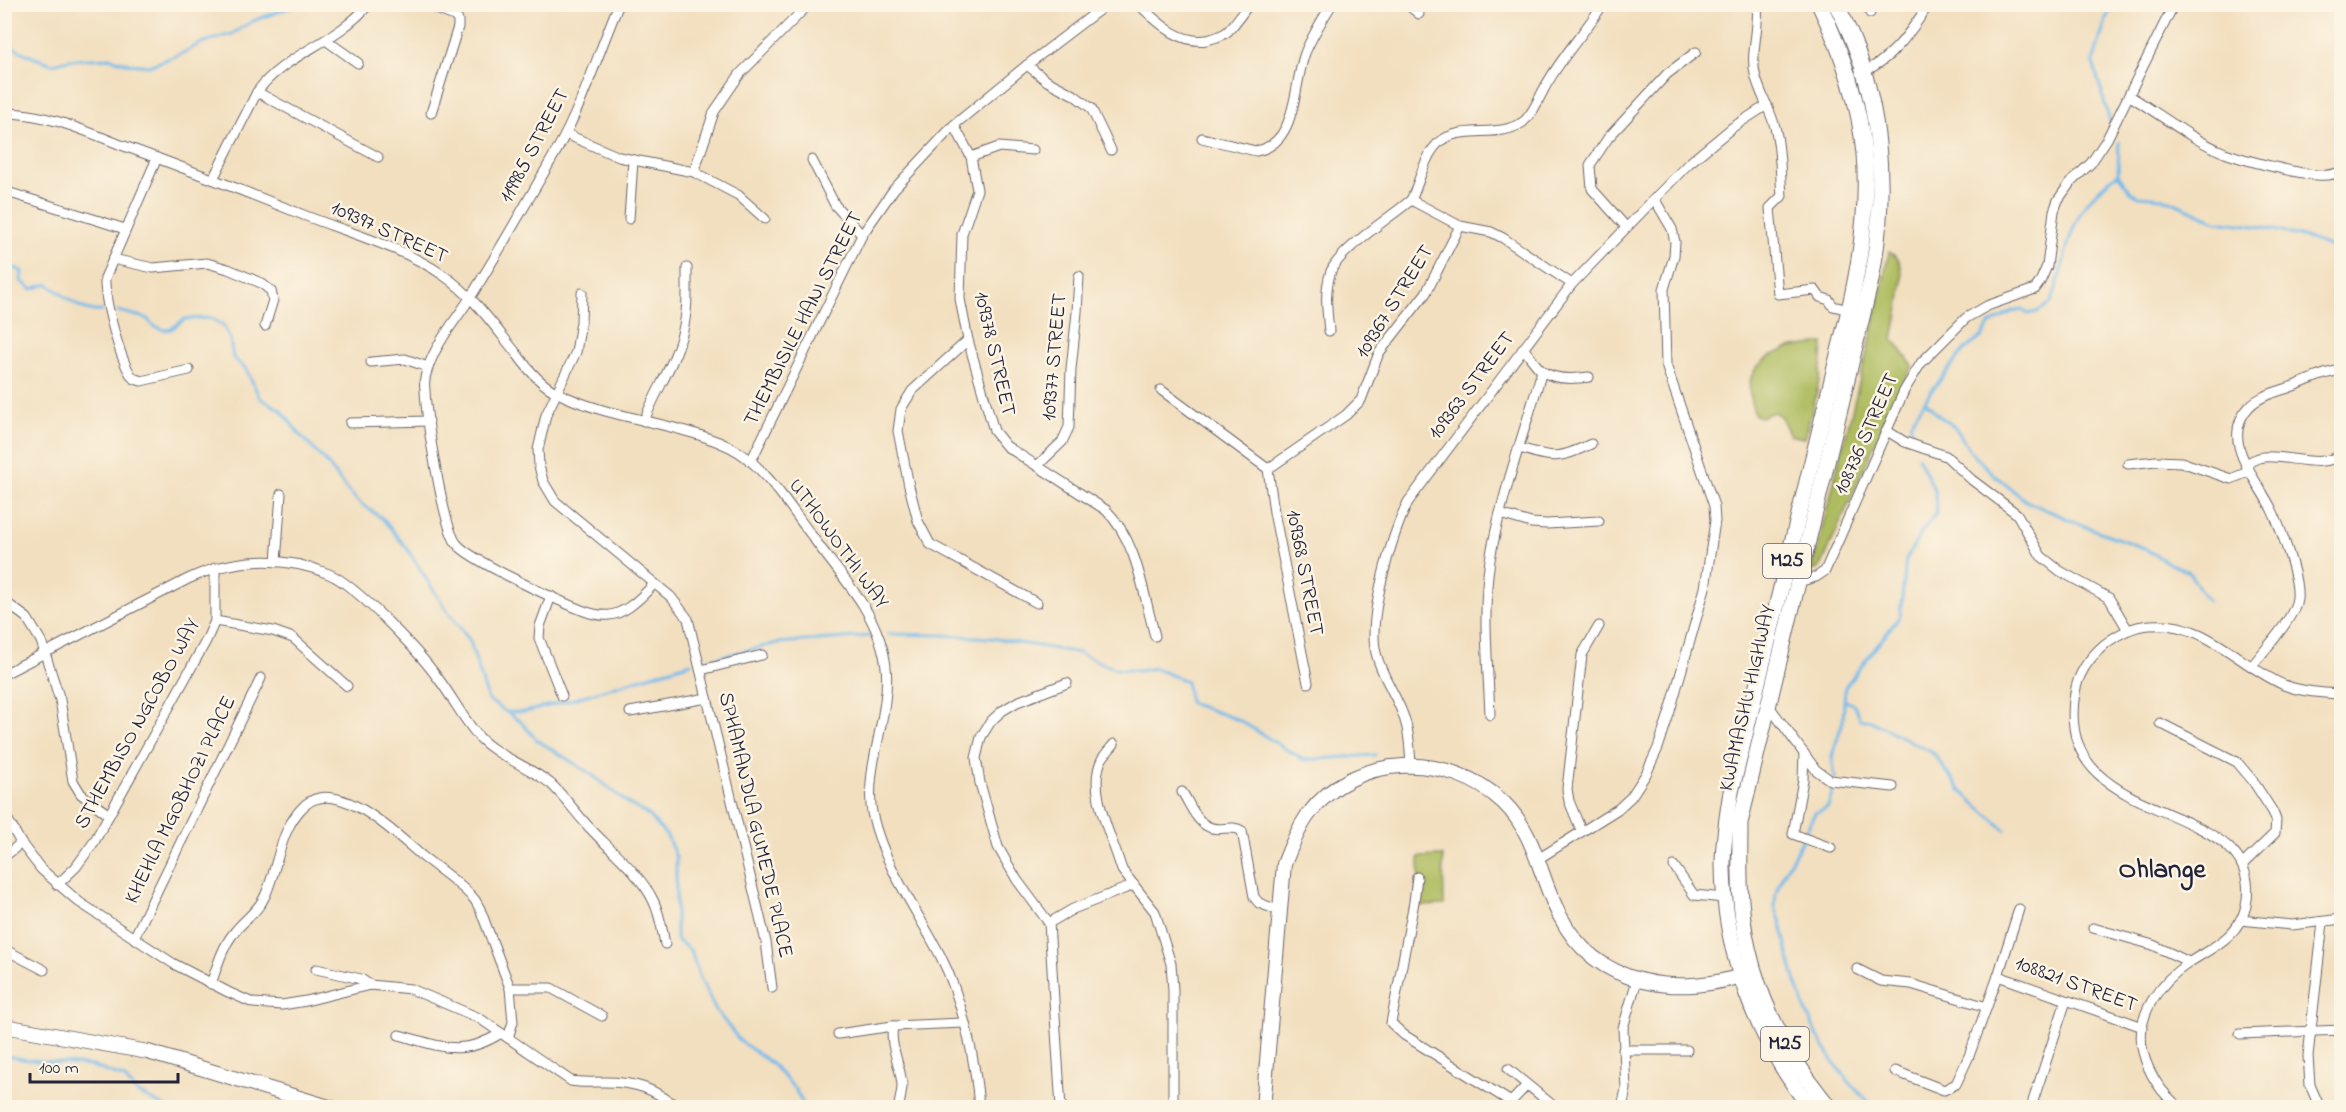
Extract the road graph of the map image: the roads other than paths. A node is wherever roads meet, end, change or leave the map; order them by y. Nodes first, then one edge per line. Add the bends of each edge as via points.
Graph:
1 (369, 4) edge
2 (424, 4) edge
3 (619, 4) edge
4 (809, 4) edge
5 (1107, 4) edge
6 (1138, 4) edge
7 (1249, 4) edge
8 (1332, 4) edge
9 (1407, 4) edge
10 (1510, 4) edge
11 (1603, 4) edge
12 (1757, 4) edge
13 (1819, 4) edge
14 (1836, 4) edge
15 (1929, 4) edge
16 (2174, 4) edge
17 (1493, 5) edge
18 (1419, 14) dead end
19 (327, 41) junction
20 (1696, 52) dead end
21 (358, 63) dead end
22 (1027, 65) junction
23 (1856, 75) junction
24 (257, 92) junction
25 (2130, 96) junction
26 (1767, 105) junction
27 (4, 113) edge
28 (431, 114) dead end
29 (954, 125) junction
30 (566, 135) junction
31 (1202, 138) dead end
32 (1033, 150) dead end
33 (1112, 150) dead end
34 (378, 157) dead end
35 (971, 157) junction
36 (157, 158) junction
37 (812, 160) dead end
38 (633, 161) junction
39 (2342, 171) edge
40 (694, 172) junction
41 (213, 179) junction
42 (4, 191) edge
43 (1411, 200) junction
44 (1655, 200) junction
45 (629, 219) dead end
46 (765, 219) dead end
47 (1460, 226) junction
48 (1626, 227) junction
49 (125, 229) junction
50 (862, 235) junction
51 (113, 259) junction
52 (687, 268) dead end
53 (1078, 276) dead end
54 (1572, 284) junction
55 (582, 293) dead end
56 (471, 298) junction
57 (1849, 310) junction
58 (264, 327) dead end
59 (1329, 331) dead end
60 (968, 340) junction
61 (1523, 348) junction
62 (371, 362) dead end
63 (428, 367) junction
64 (189, 370) dead end
65 (2342, 370) edge
66 (1542, 371) junction
67 (1589, 377) dead end
68 (1161, 390) dead end
69 (556, 393) junction
70 (429, 421) junction
71 (644, 421) junction
72 (350, 423) dead end
73 (1887, 431) junction
74 (1591, 444) dead end
75 (1520, 448) junction
76 (2342, 453) edge
77 (752, 461) junction
78 (2128, 464) dead end
79 (1038, 465) junction
80 (2248, 468) junction
81 (1268, 470) junction
82 (281, 494) dead end
83 (1500, 514) junction
84 (1599, 521) dead end
85 (276, 562) junction
86 (215, 568) junction
87 (1797, 582) junction
88 (654, 584) junction
89 (1781, 585) junction
90 (551, 596) junction
91 (4, 601) edge
92 (1037, 603) dead end
93 (215, 621) junction
94 (1599, 626) dead end
95 (2128, 630) junction
96 (1155, 636) dead end
97 (45, 653) junction
98 (762, 655) dead end
99 (2252, 666) junction
100 (701, 670) junction
101 (4, 674) edge
102 (261, 678) dead end
103 (1067, 683) dead end
104 (1308, 683) dead end
105 (347, 686) dead end
106 (2342, 694) edge
107 (562, 696) dead end
108 (707, 698) junction
109 (1769, 706) junction
110 (630, 712) dead end
111 (1490, 715) dead end
112 (2160, 723) dead end
113 (1114, 744) dead end
114 (1804, 753) junction
115 (1411, 765) junction
116 (1893, 787) dead end
117 (1182, 792) dead end
118 (4, 813) edge
119 (110, 815) junction
120 (1581, 830) junction
121 (21, 843) junction
122 (1832, 848) dead end
123 (4, 857) edge
124 (1538, 859) junction
125 (1674, 866) dead end
126 (2242, 866) junction
127 (1417, 877) dead end
128 (57, 885) junction
129 (1134, 885) junction
130 (1724, 898) junction
131 (2019, 909) dead end
132 (1280, 911) junction
133 (2342, 919) edge
134 (2240, 920) junction
135 (2323, 922) junction
136 (1049, 923) junction
137 (2093, 928) dead end
138 (134, 938) junction
139 (665, 944) dead end
140 (4, 949) edge
141 (2189, 962) junction
142 (316, 969) dead end
143 (1857, 969) dead end
144 (44, 970) dead end
145 (1748, 974) junction
146 (1998, 976) junction
147 (1637, 980) junction
148 (211, 984) junction
149 (370, 985) junction
150 (510, 988) junction
151 (772, 988) dead end
152 (2066, 1001) junction
153 (1987, 1007) junction
154 (602, 1016) dead end
155 (963, 1023) junction
156 (4, 1026) edge
157 (893, 1026) junction
158 (2143, 1027) junction
159 (2312, 1030) junction
160 (2342, 1030) edge
161 (838, 1034) dead end
162 (2240, 1034) dead end
163 (399, 1035) dead end
164 (505, 1035) junction
165 (1623, 1050) junction
166 (1687, 1050) dead end
167 (1508, 1069) dead end
168 (1895, 1071) dead end
169 (1527, 1085) junction
170 (899, 1105) dead end
171 (332, 1107) edge
172 (679, 1107) edge
173 (979, 1107) edge
174 (1061, 1107) edge
175 (1173, 1107) edge
176 (1263, 1107) edge
177 (1556, 1107) edge
178 (1622, 1107) edge
179 (1811, 1107) edge
180 (1830, 1107) edge
181 (2032, 1107) edge
182 (2180, 1107) edge
183 (2320, 1107) edge

1 - 19 street
2 - 28 street via 458,20
3 - 30 street, 119985 STREET
4 - 40 street via 740,74 714,112
5 - 22 street, THEMBISILE HANI STREET
6 - 7 street via 1175,35 1190,40 1214,38 1227,32
8 - 31 street via 1305,54 1279,141 1256,151
9 - 18 street
10 - 17 street
11 - 43 street via 1553,71 1525,121 1505,129 1458,134 1442,141 1427,158
12 - 26 street via 1754,66
13 - 23 main road, KWAMASHU HIGHWAY / M25
14 - 23 main road, KWAMASHU HIGHWAY / M25 via 1848,29
15 - 23 street via 1891,54
16 - 25 street, 108736 STREET
19 - 21 street
19 - 24 street via 275,71
20 - 48 street via 1667,74 1608,138 1590,165 1592,189
22 - 29 street, THEMBISILE HANI STREET
22 - 33 street via 1091,108
23 - 57 main road, KWAMASHU HIGHWAY / M25 via 1866,203
23 - 87 main road, KWAMASHU HIGHWAY / M25 via 1878,132 1878,242
24 - 34 street
24 - 41 street
25 - 39 street via 2189,134 2240,158 2316,175
25 - 73 street, 108736 STREET via 2100,151 2058,200 2047,266 2035,289 1977,311 1956,327 1921,363
26 - 44 street, 109363 STREET via 1711,143
26 - 57 street via 1778,138 1782,196 1770,208 1778,294 1815,290 1833,306
27 - 36 street, 109397 STREET via 46,117
29 - 35 street, 109378 STREET
29 - 50 street, THEMBISILE HANI STREET via 894,189
30 - 38 street
30 - 56 street, 119985 STREET
32 - 35 street via 999,147
35 - 60 street, 109378 STREET via 977,190 963,228 959,277
36 - 41 street, 109397 STREET
36 - 49 street
37 - 50 street via 835,205
38 - 40 street
38 - 45 street
40 - 46 street via 738,195
41 - 56 street, 109397 STREET via 394,250 445,276
42 - 49 street
43 - 47 street
43 - 59 street via 1333,267 1327,294
44 - 48 street, 109363 STREET
44 - 120 street via 1675,242 1664,289 1666,365 1711,494 1715,520 1705,588 1658,747 1631,797
47 - 54 street via 1503,238
47 - 81 street, 109367 STREET via 1426,293 1379,353 1358,404
48 - 54 street, 109363 STREET
49 - 51 street
50 - 77 street, THEMBISILE HANI STREET
51 - 58 street via 153,268 207,263 261,283 272,291 273,300
51 - 64 street via 105,278 106,296 130,374 141,381
52 - 71 street via 687,311 681,337
53 - 79 street, 109377 STREET via 1069,427 1062,442
54 - 61 street, 109363 STREET
55 - 69 street, SPHAMANDLA GUMEDE PLACE via 576,352
56 - 63 street, 119985 STREET
56 - 69 street, 109397 STREET via 523,362
57 - 89 main road, KWAMASHU HIGHWAY / M25
60 - 79 street, 109378 STREET via 994,431 1006,446
60 - 92 street via 912,391 901,408 898,431 918,521 930,544
61 - 66 street
61 - 115 street, 109363 STREET via 1408,502 1396,530 1377,605 1375,650 1406,724
62 - 63 street via 405,359
63 - 70 street via 424,389
65 - 80 street via 2260,398 2249,406 2238,431 2239,448
66 - 67 street via 1566,378
66 - 75 street
68 - 81 street
69 - 71 street, 109397 STREET
69 - 88 street, SPHAMANDLA GUMEDE PLACE via 538,450 543,481 555,501
70 - 72 street
70 - 90 street via 455,542 462,550
71 - 77 street, 109397 STREET via 704,437 737,450
73 - 87 street, 108736 STREET via 1825,571 1816,578
73 - 95 street via 1905,442 1946,456 2017,514 2046,561 2109,598
74 - 75 street via 1556,457
75 - 83 street
76 - 80 street via 2323,461 2259,458
77 - 155 street, UTHOWOTHI WAY via 861,602 884,647 886,700 871,779 873,818 894,871 957,993
78 - 80 street via 2181,462 2231,479
79 - 96 street, 109378 STREET via 1106,510 1119,524 1131,549
80 - 99 street via 2276,518 2297,589 2290,616
81 - 104 street, 109368 STREET
82 - 85 street
83 - 84 street via 1531,523
83 - 111 street via 1487,593
85 - 86 street
85 - 139 street via 330,575 366,603 436,675 483,741 552,785 645,887 659,913
86 - 93 street, STHEMBISO NGCOBO WAY
86 - 97 street
87 - 89 street, 108736 STREET
87 - 109 main road, KWAMASHU HIGHWAY / M25
88 - 90 street via 635,604 615,615 593,615
88 - 100 street, SPHAMANDLA GUMEDE PLACE via 671,597 688,620
89 - 130 main road, KWAMASHU HIGHWAY / M25 via 1731,792 1723,864
90 - 107 street via 539,638
91 - 97 street via 31,622
93 - 105 street via 293,638
93 - 119 street, STHEMBISO NGCOBO WAY
94 - 120 street via 1582,655 1567,789
95 - 99 street via 2156,624 2187,628
95 - 126 street via 2101,648 2079,676 2073,715 2080,749 2109,785 2217,837 2232,849
97 - 101 street
97 - 119 street via 60,700 73,782 81,794
98 - 100 street, SPHAMANDLA GUMEDE PLACE
99 - 106 street via 2287,686
100 - 108 street, SPHAMANDLA GUMEDE PLACE
102 - 138 street, KHEHLA MGOBHOZI PLACE
103 - 136 street via 1017,702 991,721 981,737 976,758 998,847
108 - 110 street
108 - 151 street, SPHAMANDLA GUMEDE PLACE via 766,942
109 - 114 street
109 - 145 main road, KWAMASHU HIGHWAY / M25 via 1740,823 1741,902
112 - 126 street via 2237,762 2273,812 2275,833
113 - 129 street via 1101,760 1097,794 1119,861
114 - 116 street via 1816,770 1830,780
114 - 122 street via 1793,834
115 - 124 street via 1443,769 1485,787 1524,827
115 - 132 street via 1361,774 1331,793 1308,815 1284,864
117 - 132 street via 1205,825 1242,831 1254,897
118 - 121 street
119 - 128 street, STHEMBISO NGCOBO WAY via 76,867
120 - 124 street
121 - 123 street
121 - 128 street
124 - 147 street via 1560,917 1569,930 1604,966
125 - 130 street via 1694,896
126 - 134 street via 2247,888
127 - 169 street via 1391,1023 1420,1046 1511,1102
128 - 138 street
129 - 136 street
129 - 175 street via 1159,920 1171,964
130 - 145 main road, KWAMASHU HIGHWAY / M25 via 1734,952
131 - 146 street, 108821 STREET
132 - 176 street
133 - 135 street
134 - 135 street via 2275,925
134 - 141 street via 2218,946
135 - 159 street
136 - 174 street
137 - 141 street via 2153,945
138 - 148 street
140 - 144 street
141 - 158 street via 2158,991 2144,1015
142 - 149 street via 361,979
143 - 153 street via 1881,981 1911,984
145 - 147 street via 1683,985
145 - 179 main road, KWAMASHU HIGHWAY / M25 via 1748,997 1770,1049
145 - 180 main road, KWAMASHU HIGHWAY / M25 via 1794,1060
146 - 152 street, 108821 STREET
146 - 153 street, 108821 STREET
147 - 165 street via 1623,1028
148 - 149 street via 253,1003 282,1005
148 - 150 street via 227,942 254,914 266,894 289,825 312,800 333,797 385,823 468,893 480,909
149 - 164 street via 411,990 479,1018
150 - 154 street via 551,988
150 - 164 street via 513,1023
152 - 158 street, 108821 STREET
152 - 181 street
153 - 168 street, 108821 STREET via 1969,1056 1951,1088 1944,1090
155 - 157 street
155 - 173 street, UTHOWOTHI WAY via 978,1083
156 - 171 street via 148,1052
157 - 161 street
157 - 170 street via 902,1085
158 - 182 street via 2142,1048 2149,1071 2169,1099
159 - 160 street
159 - 162 street
159 - 183 street via 2309,1071 2314,1098
163 - 164 street via 458,1048
164 - 172 street via 571,1081 642,1085
165 - 166 street
165 - 178 street via 1626,1089
167 - 169 street
169 - 177 street

